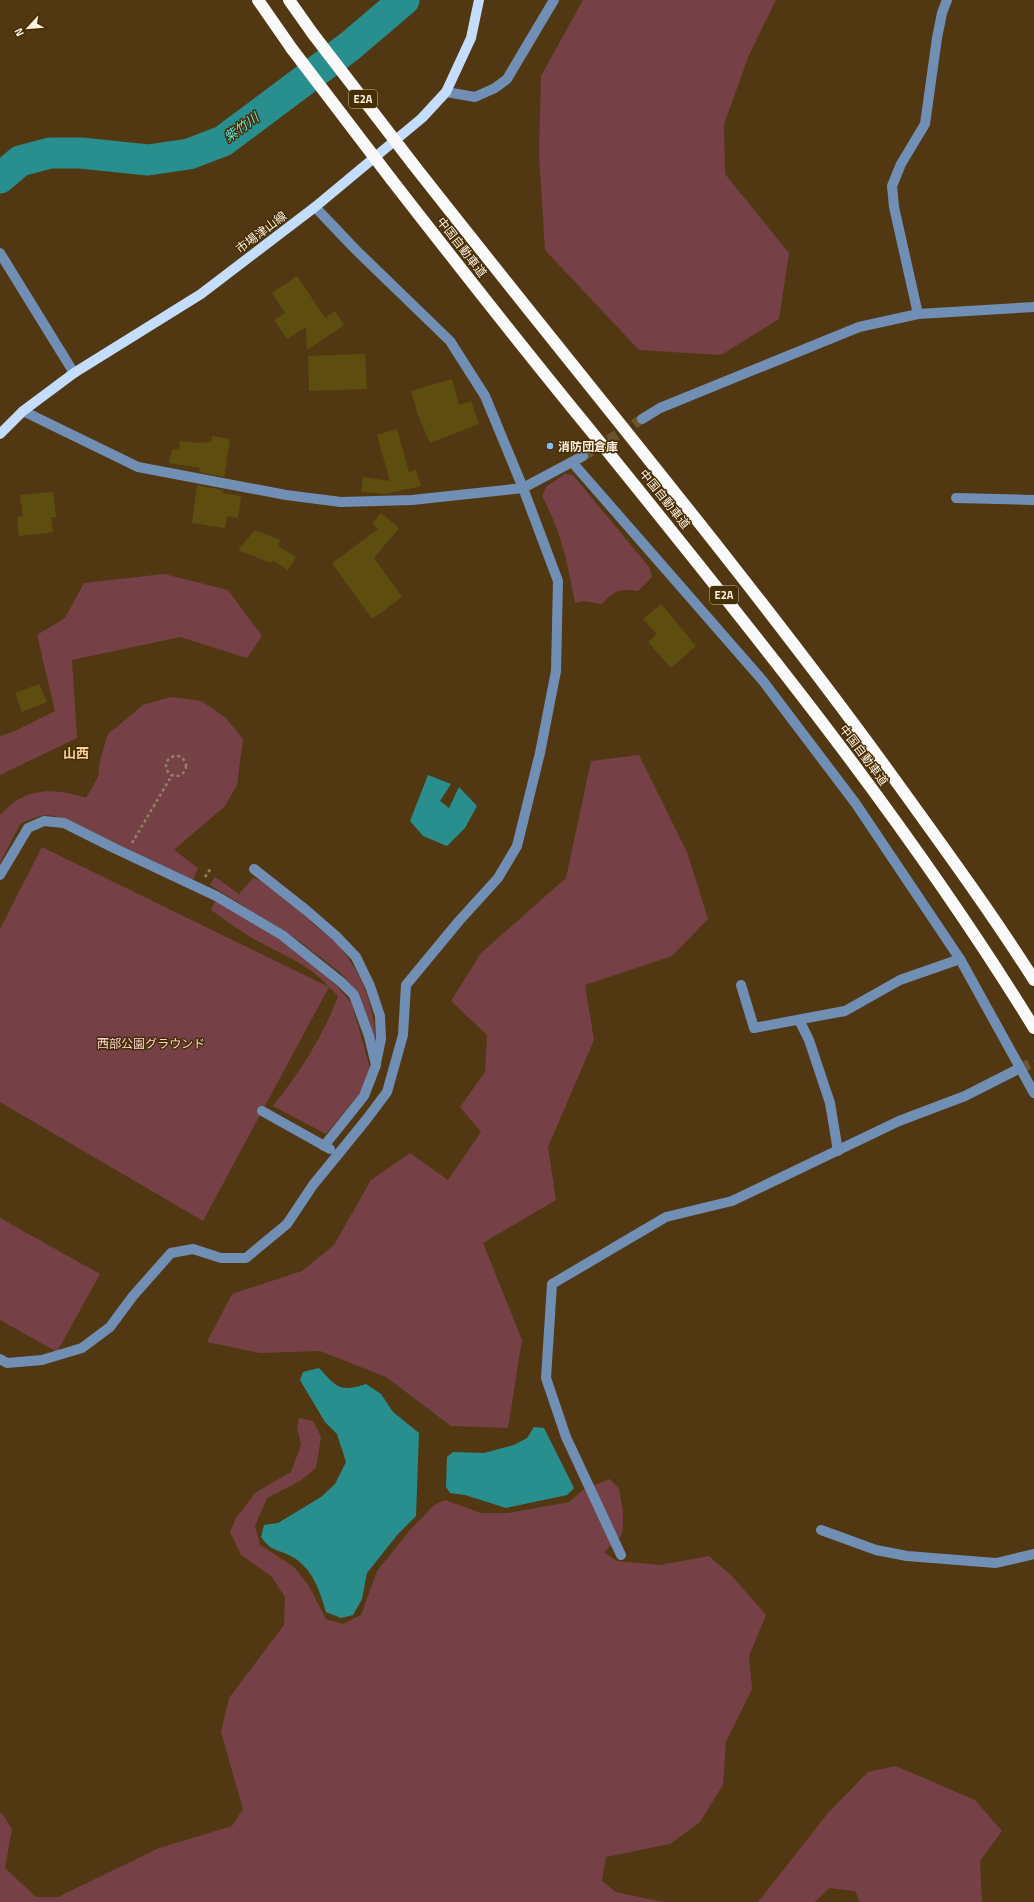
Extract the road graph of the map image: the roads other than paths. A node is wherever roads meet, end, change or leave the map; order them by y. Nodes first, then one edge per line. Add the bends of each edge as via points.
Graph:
1 (258, 0) edge
2 (289, 0) edge
3 (479, 0) edge
4 (554, 0) edge
5 (947, 0) edge
6 (446, 92) junction
7 (315, 207) junction
8 (0, 253) edge
9 (1034, 306) edge
10 (918, 314) junction
11 (74, 373) junction
12 (23, 411) junction
13 (642, 419) tunnel mouth
14 (0, 434) edge
15 (583, 456) tunnel mouth
16 (572, 462) junction
17 (523, 488) junction
18 (956, 498) dead end
19 (1034, 500) edge
20 (254, 869) dead end
21 (0, 875) edge
22 (960, 959) junction
23 (1034, 980) edge
24 (741, 985) dead end
25 (799, 1020) junction
26 (1034, 1028) edge
27 (376, 1065) junction
28 (1020, 1068) junction
29 (1034, 1093) edge
30 (262, 1111) dead end
31 (324, 1146) junction
32 (838, 1151) junction
33 (338, 1154) junction
34 (0, 1359) edge
35 (821, 1530) dead end
36 (1034, 1554) edge
37 (621, 1555) dead end

1 - 26 highway, 中国自動車道 / E2A, bridge via 292,49 511,332 718,587 822,721 916,848 995,964
2 - 23 highway, 中国自動車道 / E2A, bridge via 413,164 738,571 840,704 929,826
3 - 6 main road, 市場津山線 via 471,38
4 - 6 street via 508,79 475,96
5 - 10 street via 942,13 925,124 901,164 892,186 894,208
6 - 7 main road, 市場津山線 via 422,118
7 - 11 main road, 市場津山線 via 200,294
7 - 17 street via 450,341 485,396
8 - 11 street
9 - 10 street
10 - 13 street via 858,327 660,408
11 - 12 main road, 市場津山線
12 - 14 main road, 市場津山線
12 - 17 street via 138,467 286,495 341,502 412,500
15 - 16 street
16 - 17 street
16 - 22 street via 763,681 856,804
17 - 33 street via 558,581 556,671 540,753 517,846 498,878 406,985 403,1035 387,1092
18 - 19 street
20 - 27 street via 336,936 356,958 370,986 380,1016 381,1038
21 - 27 street via 28,828 44,821 64,823 216,896 282,935 354,995 369,1036
22 - 25 street via 900,980 845,1011
22 - 28 street
24 - 25 street via 754,1028
25 - 32 street via 809,1040 830,1103
27 - 31 street via 364,1096
28 - 29 street
28 - 32 street via 965,1096 899,1121
30 - 31 street
31 - 33 street
32 - 37 street via 732,1201 666,1217 552,1284 546,1378 566,1437
33 - 34 street via 312,1185 287,1224 246,1258 221,1258 192,1249 171,1253 110,1327 82,1348 42,1360 7,1363
35 - 36 street via 876,1550 906,1556 996,1563

